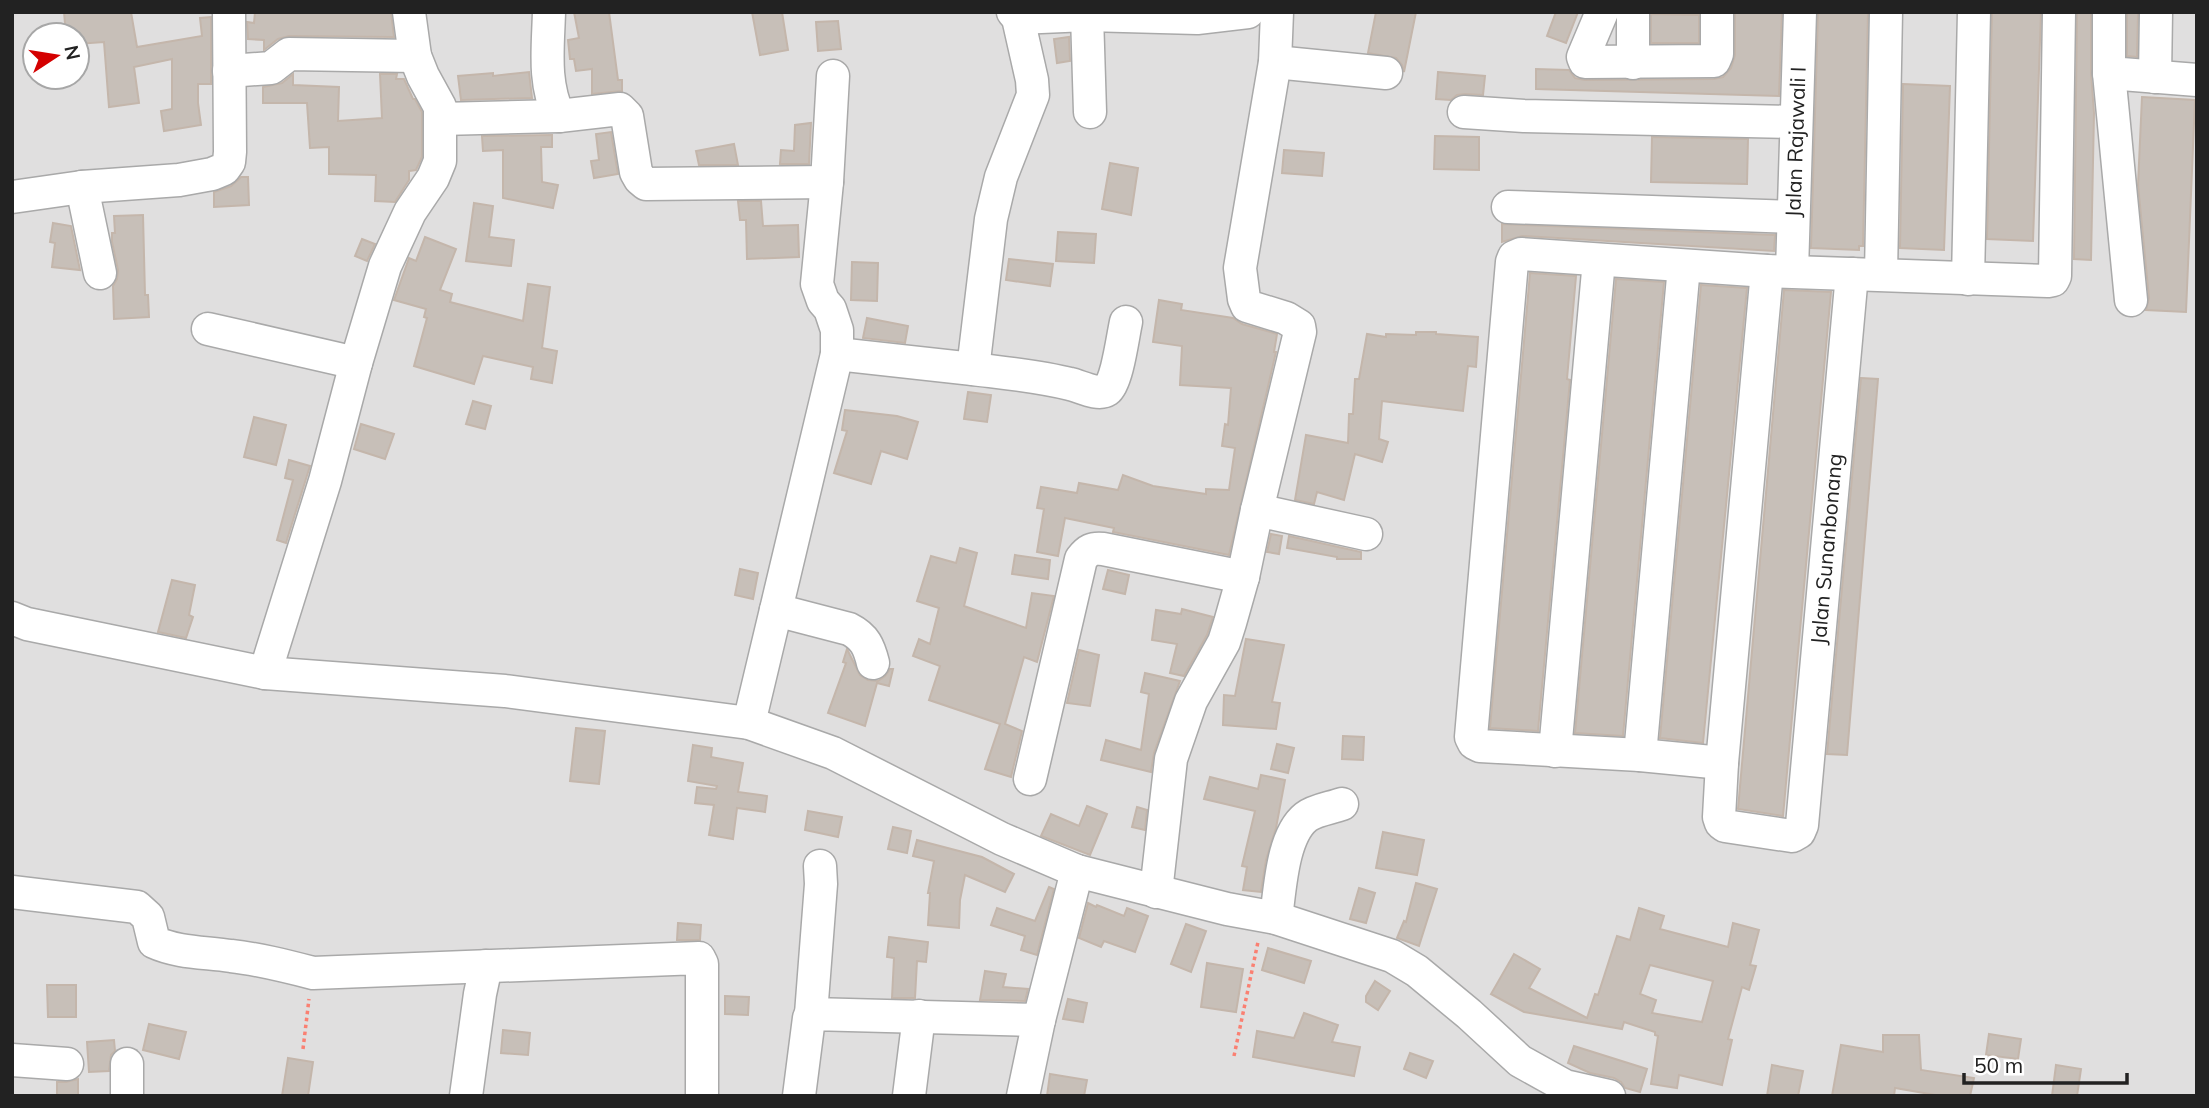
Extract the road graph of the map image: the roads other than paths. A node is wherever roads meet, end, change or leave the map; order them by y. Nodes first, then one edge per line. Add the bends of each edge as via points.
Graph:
1 (229, 12) edge
2 (409, 12) edge
3 (549, 12) edge
4 (1248, 12) edge
5 (1277, 12) edge
6 (1602, 12) edge
7 (1633, 12) edge
8 (1717, 12) edge
9 (1800, 12) edge
10 (1886, 12) edge
11 (1974, 12) edge
12 (2059, 12) edge
13 (2109, 12) edge
14 (2156, 12) edge
15 (1016, 15) edge
16 (1087, 15) junction
17 (1197, 15) edge
18 (415, 56) junction
19 (1275, 62) junction
20 (1633, 63) junction
21 (229, 71) junction
22 (1386, 73) dead end
23 (2109, 73) junction
24 (833, 76) dead end
25 (2155, 77) junction
26 (2197, 80) edge
27 (1090, 112) dead end
28 (1464, 113) dead end
29 (559, 116) junction
30 (441, 119) junction
31 (1796, 122) junction
32 (827, 181) junction
33 (82, 187) junction
34 (12, 197) edge
35 (1508, 207) dead end
36 (1793, 217) junction
37 (1598, 260) junction
38 (1684, 265) junction
39 (1780, 271) junction
40 (100, 273) dead end
41 (1867, 274) junction
42 (1968, 279) junction
43 (2131, 300) dead end
44 (1126, 322) dead end
45 (208, 328) dead end
46 (837, 354) junction
47 (356, 363) junction
48 (973, 369) junction
49 (1257, 510) junction
50 (1366, 534) dead end
51 (1243, 577) junction
52 (776, 610) junction
53 (12, 618) edge
54 (873, 663) dead end
55 (265, 673) junction
56 (749, 723) junction
57 (1555, 751) junction
58 (1640, 755) junction
59 (1722, 763) junction
60 (1030, 779) dead end
61 (1342, 804) dead end
62 (1802, 825) joint
63 (820, 866) dead end
64 (1077, 871) junction
65 (12, 892) edge
66 (1157, 892) junction
67 (1270, 917) junction
68 (486, 966) junction
69 (811, 1014) junction
70 (919, 1016) junction
71 (1039, 1020) junction
72 (12, 1060) edge
73 (67, 1063) dead end
74 (127, 1064) dead end
75 (127, 1096) edge
76 (466, 1096) edge
77 (702, 1096) edge
78 (799, 1096) edge
79 (909, 1096) edge
80 (1023, 1096) edge
81 (1609, 1096) edge

1 - 21 street
2 - 18 street
3 - 29 street via 548,85
4 - 17 street
5 - 19 street
6 - 20 street via 1584,61
7 - 20 street
8 - 20 street via 1714,61
9 - 31 street, Jalan Rajawali I
10 - 41 street, Jalan Sunanbonang
11 - 42 street
12 - 42 street via 2055,276 2048,281
13 - 23 street
14 - 25 street
15 - 16 street
15 - 48 street via 1033,95 1001,177 991,219
16 - 17 street
16 - 27 street
18 - 21 street via 289,54 271,68
18 - 30 street via 440,107
19 - 22 street
19 - 49 street via 1240,268 1247,306 1286,318 1299,326 1300,332
21 - 33 street via 230,152 224,169 179,180
23 - 25 street
23 - 43 street
24 - 32 street
25 - 26 street
28 - 31 street
29 - 30 street
29 - 32 street via 624,111 636,172 646,184
30 - 47 street via 440,161 385,266
31 - 36 street, Jalan Rajawali I
32 - 46 street via 817,284 830,309
33 - 34 street
33 - 40 street
35 - 36 street
36 - 39 street, Jalan Rajawali I
37 - 38 street
37 - 57 street
37 - 57 street via 1521,254 1514,257 1511,275 1471,737 1480,746
38 - 39 street
38 - 58 street
39 - 41 street
39 - 59 street, Jalan Rajawali I
41 - 42 street
41 - 62 street, Jalan Sunanbonang
44 - 48 street via 1114,378 1106,391
45 - 47 street
46 - 48 street
46 - 52 street
47 - 55 street via 326,481
49 - 50 street
49 - 51 street
51 - 60 street via 1103,549 1087,551
51 - 66 street via 1224,642 1191,701 1171,759
52 - 54 street via 859,634
52 - 56 street
53 - 55 street
55 - 56 street via 505,691
56 - 64 street via 833,753 1002,839
57 - 58 street
58 - 59 street
59 - 62 street, Jalan Rajawali I via 1719,817 1723,825 1791,836
61 - 67 street via 1308,815 1297,825
63 - 69 street
64 - 66 street
64 - 71 street
65 - 68 street via 137,907 148,917 154,942 161,945 313,973
66 - 67 street
67 - 81 street via 1392,956 1417,971 1520,1061 1565,1086
68 - 76 street
68 - 77 street via 699,958
69 - 70 street
69 - 78 street
70 - 71 street
70 - 79 street
71 - 80 street
72 - 73 street
74 - 75 street

